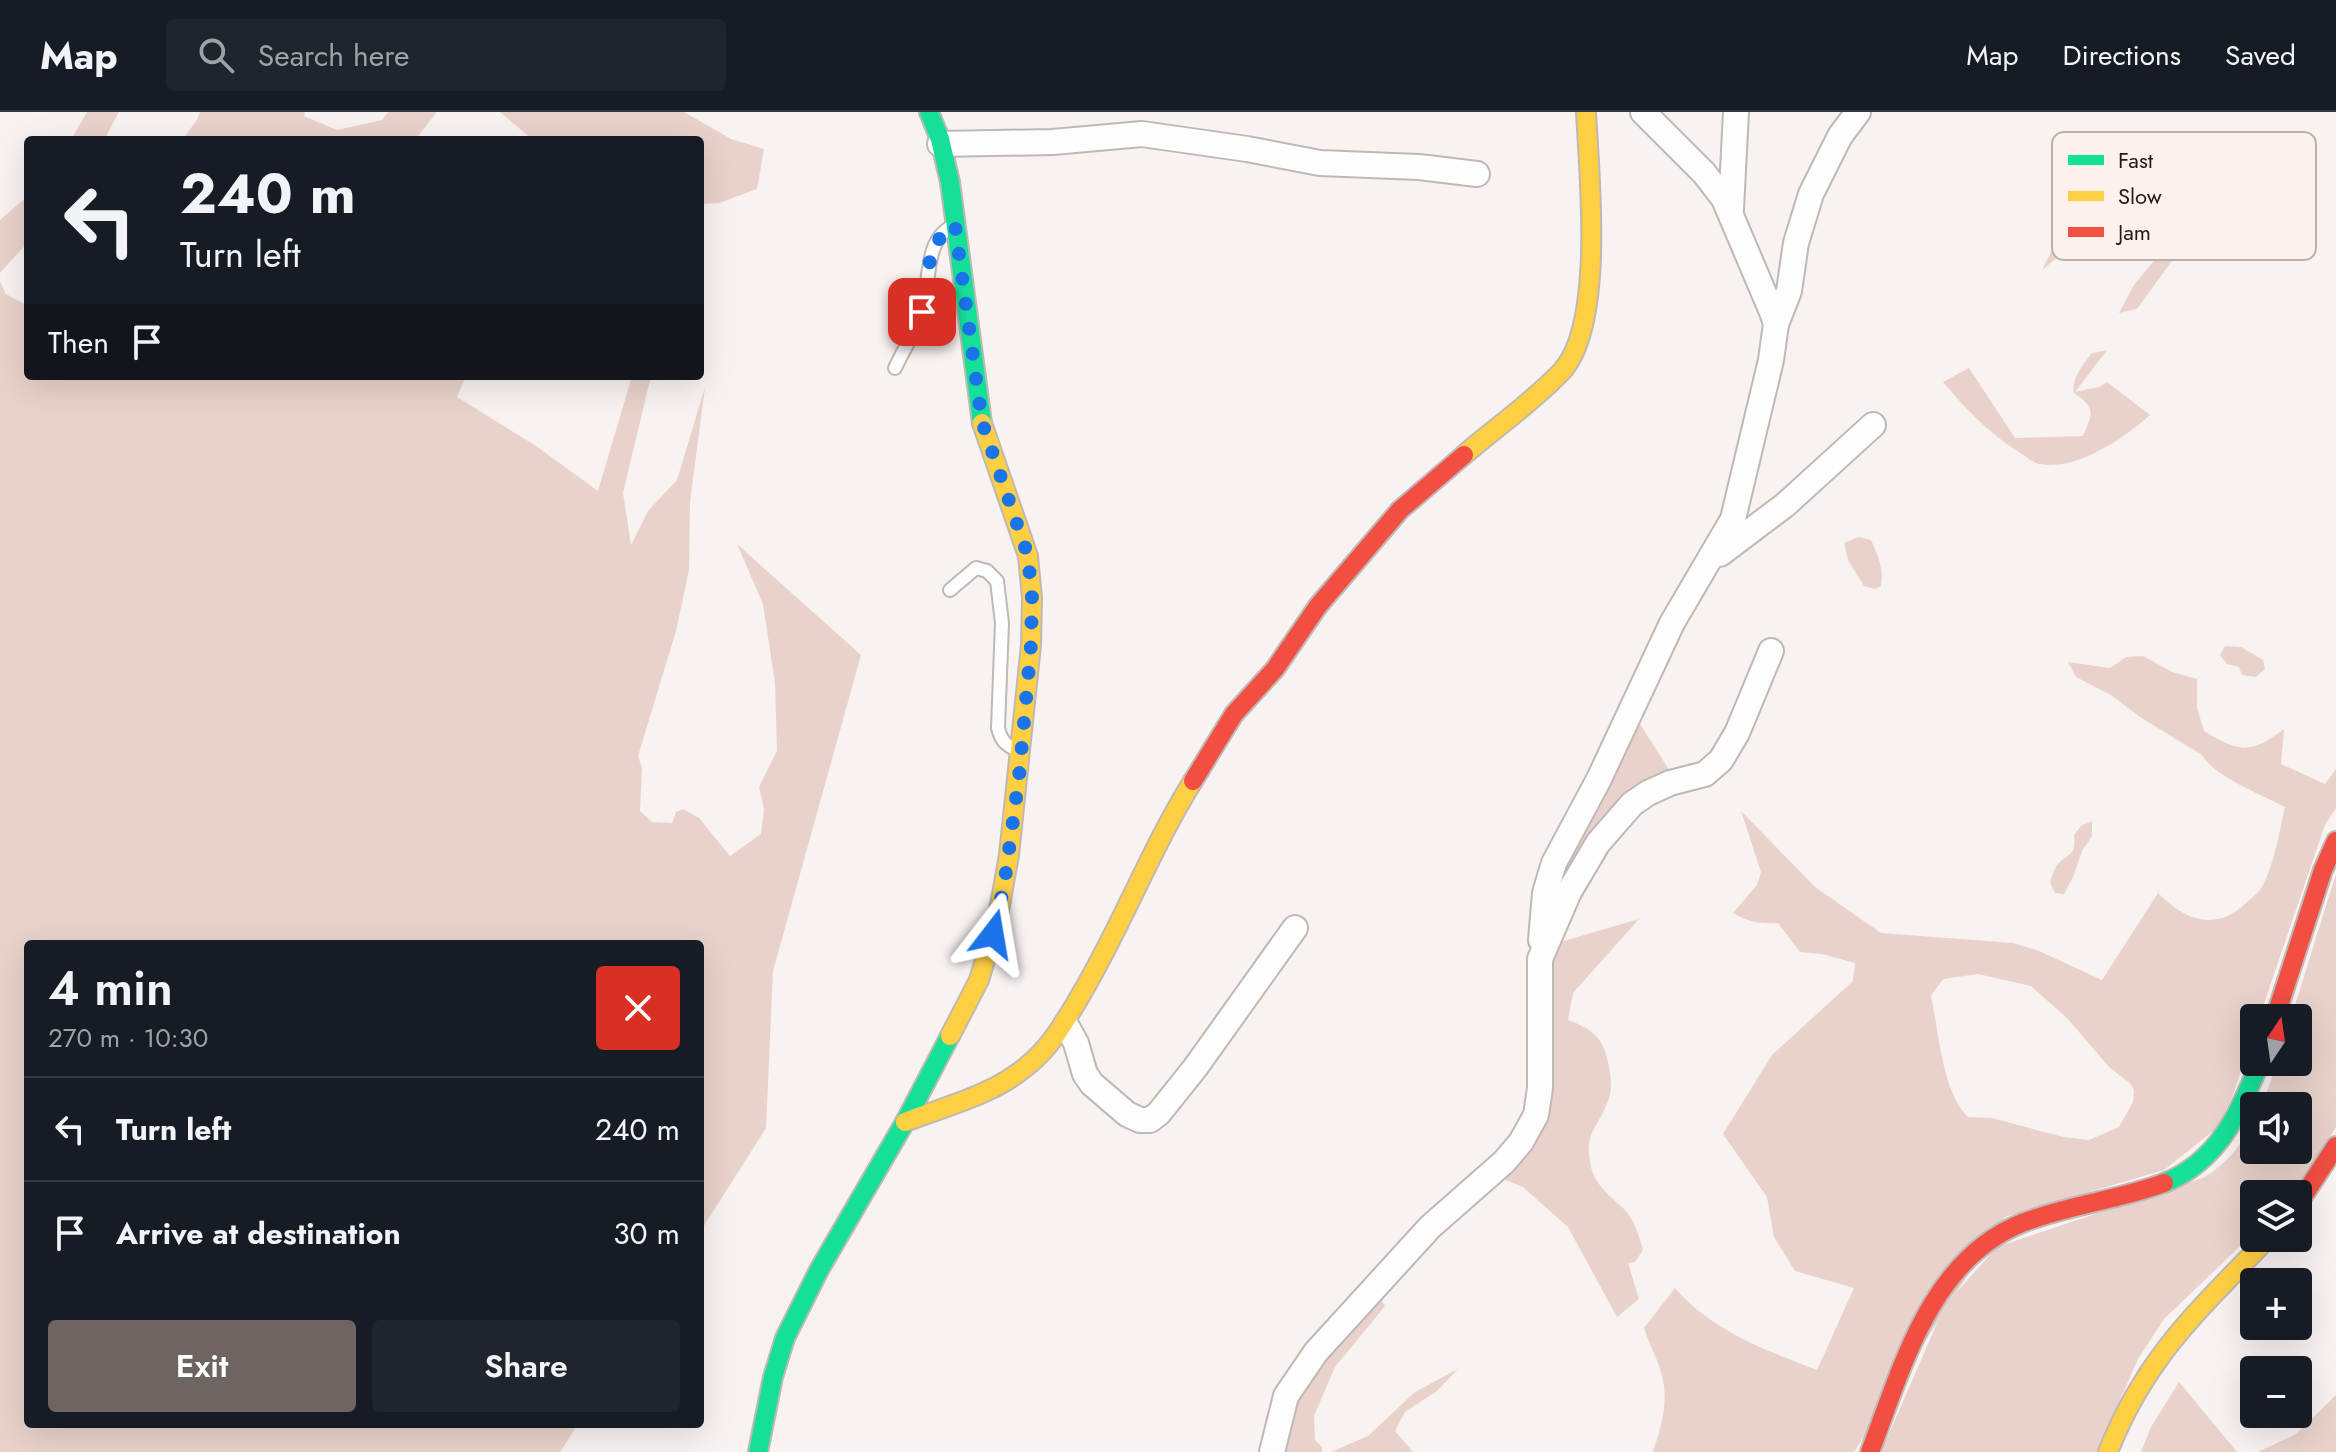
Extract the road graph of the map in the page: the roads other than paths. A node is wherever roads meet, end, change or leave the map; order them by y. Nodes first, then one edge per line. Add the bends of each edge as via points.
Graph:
1 (929, 112) edge
2 (1586, 112) edge
3 (1643, 112) edge
4 (1736, 112) edge
5 (1858, 112) edge
6 (940, 144) junction
7 (1477, 174) dead end
8 (1731, 213) junction
9 (955, 225) junction
10 (1776, 324) junction
11 (895, 368) dead end
12 (1873, 425) dead end
13 (1708, 563) junction
14 (950, 590) dead end
15 (1771, 651) dead end
16 (1020, 752) junction
17 (2336, 841) edge
18 (1295, 928) dead end
19 (1540, 959) junction
20 (2280, 1004) edge
21 (1066, 1025) junction
22 (2255, 1076) edge
23 (905, 1122) junction
24 (2336, 1146) edge
25 (2312, 1183) edge
26 (2255, 1252) edge
27 (758, 1452) edge
28 (1272, 1452) edge
29 (1870, 1452) edge
30 (2108, 1452) edge

1 - 6 main road
2 - 21 main road via 1591,262 1583,325 1573,354 1552,381 1400,510 1234,714 1170,818
3 - 8 street via 1716,186
4 - 8 street
5 - 10 street via 1811,194
6 - 7 street via 1142,134 1320,163
6 - 9 main road
8 - 10 street
9 - 11 lane via 935,243 922,312
9 - 16 main road via 982,422 1028,556 1031,645
10 - 13 street via 1739,503
12 - 13 street via 1785,505
13 - 19 street via 1672,623 1554,863 1542,907
14 - 16 lane via 976,568 997,581 1002,623 998,728 1000,738
15 - 19 street via 1721,760 1705,774 1648,793 1622,813 1578,875
16 - 23 main road via 998,916 979,980
17 - 20 main road
18 - 21 street via 1195,1068 1150,1120 1127,1114 1092,1084
19 - 28 street via 1540,1088 1532,1125 1504,1162 1441,1216 1296,1378 1283,1404
21 - 23 main road via 1041,1054 999,1086
22 - 29 main road via 2233,1124 2200,1164 2145,1190 2010,1228 1959,1266 1924,1323
23 - 27 main road via 785,1338
24 - 25 main road
26 - 30 main road via 2155,1361 2127,1406

